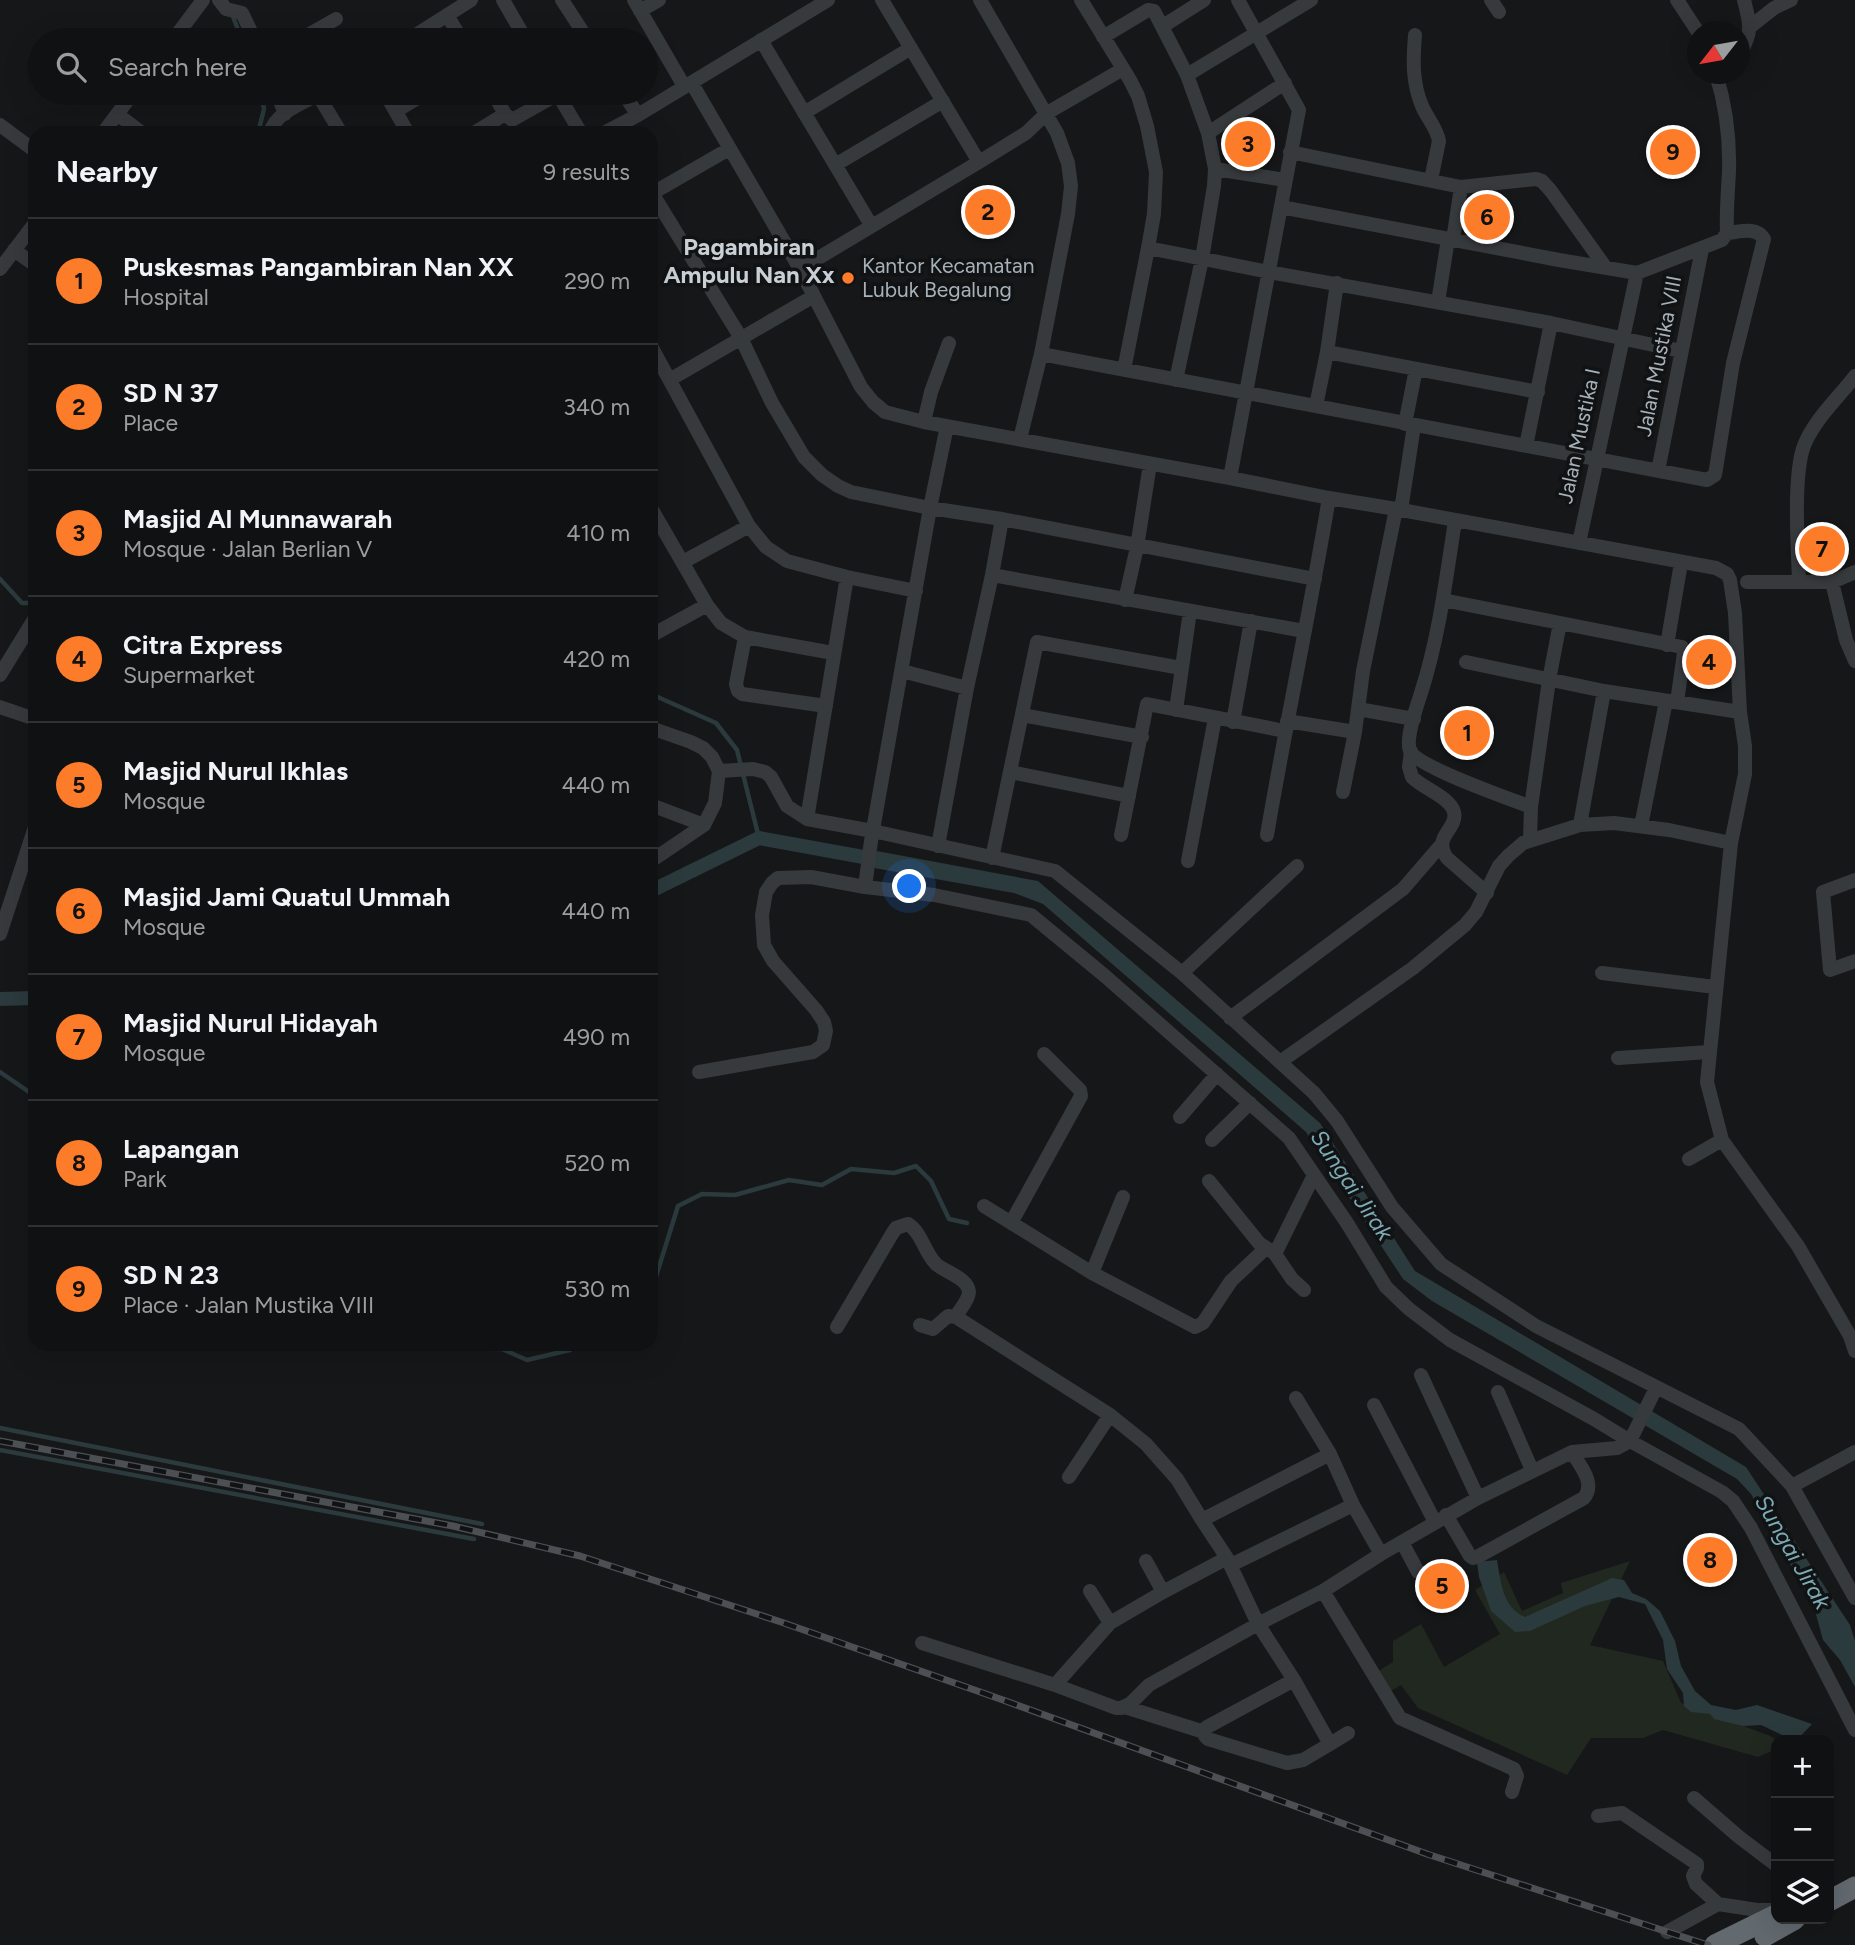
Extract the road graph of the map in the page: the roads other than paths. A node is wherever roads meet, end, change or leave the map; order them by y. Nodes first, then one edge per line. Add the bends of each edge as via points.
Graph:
1 (203, 0) edge
2 (471, 0) edge
3 (503, 0) edge
4 (562, 0) edge
5 (659, 0) edge
6 (828, 0) edge
7 (882, 0) edge
8 (980, 0) edge
9 (1081, 0) edge
10 (1204, 0) edge
11 (1238, 0) edge
12 (1311, 0) edge
13 (1676, 0) edge
14 (1744, 0) edge
15 (1791, 0) edge
16 (222, 4) edge
17 (637, 6) edge
18 (447, 15) junction
19 (336, 19) dead end
20 (1690, 21) edge
21 (1163, 26) junction
22 (1751, 27) junction
23 (182, 28) edge
24 (249, 28) edge
25 (320, 28) edge
26 (427, 28) edge
27 (455, 28) edge
28 (519, 28) edge
29 (580, 28) edge
30 (652, 28) edge
31 (1750, 30) edge
32 (1258, 34) junction
33 (1415, 35) dead end
34 (1103, 37) junction
35 (658, 38) edge
36 (761, 40) junction
37 (911, 48) junction
38 (1123, 69) junction
39 (1187, 75) junction
40 (1285, 83) junction
41 (689, 84) junction
42 (1720, 84) edge
43 (943, 101) junction
44 (658, 103) edge
45 (124, 105) edge
46 (282, 105) edge
47 (301, 105) edge
48 (326, 105) edge
49 (392, 105) edge
50 (406, 105) edge
51 (500, 105) edge
52 (538, 105) edge
53 (565, 105) edge
54 (631, 105) edge
55 (654, 105) edge
56 (396, 111) junction
57 (804, 113) junction
58 (1047, 113) junction
59 (117, 114) junction
60 (285, 114) junction
61 (505, 114) junction
62 (638, 115) junction
63 (0, 125) edge
64 (108, 126) edge
65 (133, 126) edge
66 (272, 126) edge
67 (337, 126) edge
68 (404, 126) edge
69 (485, 126) edge
70 (577, 126) edge
71 (617, 126) edge
72 (1208, 133) junction
73 (28, 146) edge
74 (729, 149) junction
75 (1290, 152) junction
76 (979, 162) junction
77 (835, 165) junction
78 (1215, 169) junction
79 (1285, 180) junction
80 (1431, 180) junction
81 (1461, 187) junction
82 (658, 190) edge
83 (658, 205) edge
84 (1281, 207) junction
85 (871, 225) junction
86 (28, 232) edge
87 (1727, 233) junction
88 (1450, 239) junction
89 (1149, 248) junction
90 (1702, 249) junction
91 (15, 250) junction
92 (1202, 259) junction
93 (28, 260) edge
94 (1606, 268) junction
95 (0, 269) edge
96 (800, 269) junction
97 (1269, 272) junction
98 (1637, 273) junction
99 (1337, 283) junction
100 (814, 296) junction
101 (1438, 302) junction
102 (1551, 323) junction
103 (741, 338) junction
104 (1621, 339) junction
105 (949, 342) dead end
106 (1681, 351) junction
107 (1327, 352) junction
108 (1041, 354) junction
109 (658, 358) edge
110 (1416, 369) junction
111 (1124, 370) junction
112 (1855, 376) edge
113 (671, 379) junction
114 (1176, 380) junction
115 (1538, 392) junction
116 (1246, 394) junction
117 (1316, 406) junction
118 (924, 422) junction
119 (1410, 425) junction
120 (947, 426) junction
121 (1020, 439) junction
122 (1526, 446) junction
123 (1595, 460) junction
124 (1150, 464) junction
125 (1658, 471) junction
126 (1230, 478) junction
127 (1329, 498) junction
128 (930, 508) junction
129 (1399, 509) junction
130 (1002, 519) junction
131 (658, 520) edge
132 (1455, 520) junction
133 (749, 526) junction
134 (1579, 543) junction
135 (1137, 547) junction
136 (683, 562) junction
137 (1681, 563) junction
138 (1855, 572) edge
139 (992, 575) junction
140 (847, 577) junction
141 (1315, 579) junction
142 (1739, 581) junction
143 (1799, 581) junction
144 (1832, 582) junction
145 (916, 591) junction
146 (1125, 600) junction
147 (1443, 600) junction
148 (707, 606) junction
149 (1191, 611) junction
150 (1251, 621) junction
151 (1560, 623) junction
152 (28, 629) edge
153 (1304, 631) junction
154 (658, 632) edge
155 (745, 637) junction
156 (1667, 645) junction
157 (833, 653) junction
158 (1855, 661) edge
159 (1466, 662) dead end
160 (1181, 668) junction
161 (902, 671) junction
162 (0, 675) edge
163 (1549, 680) junction
164 (967, 688) junction
165 (1604, 691) junction
166 (1671, 702) junction
167 (827, 706) junction
168 (2, 708) edge
169 (1358, 709) junction
170 (1176, 710) junction
171 (1740, 712) junction
172 (1022, 715) junction
173 (28, 717) edge
174 (1215, 718) junction
175 (1413, 719) junction
176 (1233, 722) junction
177 (0, 724) edge
178 (1286, 726) junction
179 (658, 730) edge
180 (1354, 732) junction
181 (1142, 737) junction
182 (1411, 751) junction
183 (723, 771) junction
184 (1010, 772) junction
185 (1343, 792) dead end
186 (1129, 796) junction
187 (1531, 807) junction
188 (658, 808) edge
189 (807, 819) junction
190 (704, 825) junction
191 (1580, 825) junction
192 (1641, 826) junction
193 (1121, 835) dead end
194 (1267, 835) dead end
195 (872, 836) junction
196 (1530, 840) junction
197 (1731, 843) junction
198 (28, 845) edge
199 (1441, 845) junction
200 (938, 846) junction
201 (658, 856) edge
202 (992, 858) junction
203 (1188, 860) dead end
204 (1297, 866) dead end
205 (1855, 880) edge
206 (865, 887) junction
207 (1487, 893) junction
208 (5, 906) edge
209 (0, 934) edge
210 (1855, 961) edge
211 (1602, 973) dead end
212 (1182, 974) junction
213 (1716, 988) junction
214 (1230, 1018) junction
215 (1709, 1052) junction
216 (1044, 1054) dead end
217 (1618, 1058) dead end
218 (1280, 1062) junction
219 (699, 1072) dead end
220 (1217, 1074) junction
221 (1250, 1103) junction
222 (1180, 1117) dead end
223 (1212, 1140) dead end
224 (1722, 1140) junction
225 (1689, 1159) dead end
226 (1314, 1175) junction
227 (1209, 1181) dead end
228 (1123, 1197) dead end
229 (984, 1206) dead end
230 (1011, 1223) junction
231 (1271, 1251) junction
232 (1091, 1273) junction
233 (1304, 1290) dead end
234 (956, 1317) junction
235 (920, 1325) dead end
236 (837, 1327) dead end
237 (1855, 1351) edge
238 (1421, 1375) dead end
239 (1498, 1392) dead end
240 (1654, 1393) junction
241 (1296, 1398) dead end
242 (1374, 1405) dead end
243 (1111, 1415) junction
244 (1632, 1437) junction
245 (1572, 1452) junction
246 (1855, 1452) edge
247 (1330, 1454) junction
248 (1532, 1470) junction
249 (1069, 1477) dead end
250 (1792, 1486) junction
251 (1478, 1498) junction
252 (1353, 1505) junction
253 (1440, 1518) junction
254 (1202, 1520) junction
255 (1402, 1542) junction
256 (1381, 1554) junction
257 (1146, 1561) dead end
258 (1229, 1561) junction
259 (1418, 1572) dead end
260 (1090, 1591) dead end
261 (1324, 1591) junction
262 (1163, 1592) junction
263 (1855, 1598) edge
264 (1110, 1623) junction
265 (1258, 1624) junction
266 (922, 1643) dead end
267 (1294, 1680) junction
268 (1055, 1685) junction
269 (1125, 1707) junction
270 (1855, 1730) edge
271 (1204, 1732) junction
272 (1348, 1732) dead end
273 (1330, 1744) junction
274 (1512, 1792) dead end
275 (1694, 1798) dead end
276 (1598, 1816) dead end
277 (1771, 1862) edge
278 (1855, 1874) edge
279 (1834, 1884) edge
280 (1855, 1887) edge
281 (1834, 1898) edge
282 (1718, 1904) junction
283 (1771, 1912) edge
284 (1771, 1919) edge
285 (1784, 1924) edge
286 (1667, 1932) dead end
287 (1756, 1936) edge
288 (1715, 1945) edge

1 - 23 street
2 - 18 street
3 - 28 street
4 - 29 street
5 - 17 street
6 - 36 street
7 - 37 street
8 - 58 street
9 - 34 street
10 - 21 street
11 - 32 street
12 - 32 street
13 - 20 street
14 - 22 street
15 - 22 street
16 - 24 street via 242,13
17 - 30 street
18 - 26 street
18 - 27 street
19 - 25 street
21 - 34 street via 1154,11 1148,10
21 - 39 street
22 - 31 street
32 - 39 street
32 - 40 street
33 - 80 street via 1415,83 1439,141
34 - 38 street
35 - 41 street
36 - 41 street
36 - 57 street
37 - 43 street
37 - 57 street
38 - 58 street
38 - 89 street via 1138,96 1153,148 1156,193
39 - 72 street
40 - 72 street
40 - 75 street via 1299,110
41 - 44 street
41 - 74 street
42 - 87 street via 1729,169
43 - 76 street
43 - 77 street
45 - 59 street
46 - 60 street
47 - 60 street
48 - 67 street
49 - 56 street
50 - 56 street
51 - 61 street
52 - 61 street via 515,119
53 - 70 street
54 - 62 street
55 - 62 street
56 - 68 street
57 - 77 street
58 - 76 street
58 - 108 street via 1068,163 1071,186
59 - 64 street
59 - 65 street
60 - 66 street
61 - 69 street
62 - 71 street
63 - 73 street
72 - 78 street
74 - 82 street
74 - 96 street
75 - 79 street
75 - 80 street
76 - 85 street
77 - 85 street
78 - 79 street
78 - 92 street
79 - 84 street
80 - 81 street
81 - 88 street
81 - 94 street via 1542,181
83 - 103 street
84 - 88 street
84 - 97 street
85 - 96 street
86 - 91 street
87 - 90 street
87 - 125 street via 1753,231 1764,239 1734,363 1715,475 1703,480
88 - 94 street
88 - 101 street
89 - 92 street
89 - 111 street
90 - 98 street
90 - 106 street, Jalan Mustika VIII
91 - 93 street
91 - 95 street
92 - 97 street
92 - 114 street
94 - 98 street
96 - 100 street
97 - 99 street
97 - 116 street
98 - 104 street, Jalan Mustika I
99 - 101 street
99 - 107 street
100 - 103 street
100 - 118 street via 873,402 885,412
101 - 102 street
102 - 104 street
102 - 115 street
103 - 113 street
103 - 128 street via 772,403 804,457 822,475 851,492
104 - 106 street
104 - 123 street, Jalan Mustika I
105 - 118 street
106 - 125 street, Jalan Mustika VIII
107 - 110 street
107 - 117 street
108 - 111 street
108 - 121 street
109 - 113 street
110 - 115 street
110 - 119 street
111 - 114 street
112 - 143 street via 1818,419 1804,444 1798,486
113 - 133 street
114 - 116 street
115 - 122 street
116 - 117 street
116 - 126 street
117 - 119 street
118 - 120 street
119 - 122 street
119 - 129 street
120 - 121 street
120 - 128 street
121 - 124 street
122 - 123 street
123 - 125 street
123 - 134 street, Jalan Mustika I
124 - 126 street
124 - 135 street
126 - 127 street
127 - 129 street
127 - 141 street
128 - 130 street
128 - 145 street
129 - 132 street
129 - 169 street
130 - 135 street
130 - 139 street
131 - 136 street
132 - 134 street
132 - 147 street
133 - 136 street
133 - 140 street via 766,547 787,561
134 - 137 street
135 - 141 street
135 - 146 street
136 - 148 street
137 - 142 street via 1716,568
137 - 156 street
138 - 144 street
139 - 146 street
139 - 164 street
140 - 145 street
140 - 157 street
141 - 153 street
142 - 143 street
142 - 171 street via 1735,612
143 - 144 street
144 - 158 street
145 - 161 street
146 - 149 street
147 - 151 street
147 - 175 street via 1433,657
148 - 154 street
148 - 155 street via 721,623
149 - 150 street
149 - 160 street
150 - 153 street
150 - 176 street
151 - 156 street
151 - 163 street
152 - 162 street
153 - 178 street
155 - 157 street
155 - 167 street via 738,691
156 - 166 street via 1684,649
157 - 167 street
159 - 163 street
160 - 170 street
160 - 172 street via 1037,642
161 - 164 street
161 - 195 street
163 - 165 street
163 - 187 street
164 - 200 street
165 - 166 street
165 - 191 street
166 - 171 street
166 - 192 street
167 - 189 street
168 - 173 street
168 - 177 street
169 - 175 street
169 - 180 street
170 - 174 street
170 - 181 street via 1147,704
171 - 197 street via 1745,774
172 - 181 street
172 - 184 street
174 - 176 street
174 - 203 street
175 - 182 street
176 - 178 street
178 - 180 street
178 - 194 street
179 - 183 street via 703,748
180 - 185 street
181 - 186 street
182 - 187 street via 1434,767
182 - 199 street via 1412,777 1448,802 1453,811
183 - 189 street via 765,772 787,806
183 - 190 street
184 - 186 street
184 - 202 street
186 - 193 street
187 - 196 street
188 - 190 street
189 - 195 street
190 - 201 street
191 - 192 street
191 - 196 street
192 - 197 street
195 - 200 street
195 - 206 street
196 - 207 street via 1507,856
197 - 213 street
198 - 208 street
199 - 207 street via 1447,858
199 - 214 street via 1403,889
200 - 202 street
202 - 212 street via 1055,870
204 - 212 street
205 - 210 street via 1823,892 1830,970
206 - 219 street via 792,877 778,878 766,892 764,945 824,1022 827,1031 820,1048
206 - 220 street via 934,895 1031,915
207 - 218 street via 1465,925 1421,961
208 - 209 street
211 - 213 street
212 - 214 street
213 - 215 street
214 - 218 street
215 - 217 street
215 - 224 street via 1707,1082
216 - 230 street via 1081,1096
218 - 240 street via 1337,1121 1392,1207 1441,1264 1536,1326
220 - 221 street
220 - 222 street
221 - 223 street
221 - 226 street via 1289,1138
224 - 225 street
224 - 237 street via 1798,1246
226 - 231 street
226 - 244 street via 1386,1287 1409,1308 1450,1340
227 - 231 street via 1259,1243
228 - 232 street
229 - 230 street
230 - 232 street
231 - 232 street via 1231,1281 1203,1323 1195,1327
231 - 233 street
234 - 235 street via 948,1316 933,1329
234 - 236 street via 968,1289 929,1257 908,1224 896,1228
234 - 243 street
238 - 251 street
239 - 248 street
240 - 244 street
240 - 250 street via 1739,1429
241 - 247 street
242 - 253 street
243 - 249 street
243 - 254 street via 1146,1444 1177,1479
244 - 245 street via 1617,1448
244 - 270 street via 1733,1500
245 - 248 street
245 - 253 street via 1590,1485 1584,1499 1477,1557 1469,1556
246 - 250 street
247 - 252 street
247 - 254 street
248 - 251 street
250 - 263 street
251 - 253 street
252 - 256 street
252 - 258 street
253 - 255 street
254 - 258 street
255 - 256 street
255 - 259 street
256 - 261 street
257 - 262 street
258 - 262 street
258 - 265 street
260 - 264 street
261 - 265 street
261 - 274 street via 1400,1718 1514,1769 1517,1776
262 - 264 street
264 - 268 street
265 - 267 street
265 - 269 street via 1149,1685
266 - 268 street
267 - 271 street
267 - 273 street
268 - 269 street
269 - 271 street
271 - 273 street via 1208,1738 1287,1763 1303,1760
272 - 273 street
275 - 277 street
276 - 282 street via 1622,1813 1697,1864 1696,1884
278 - 279 highway
280 - 281 highway
282 - 283 street
282 - 286 street
284 - 287 highway
285 - 287 highway
287 - 288 highway

